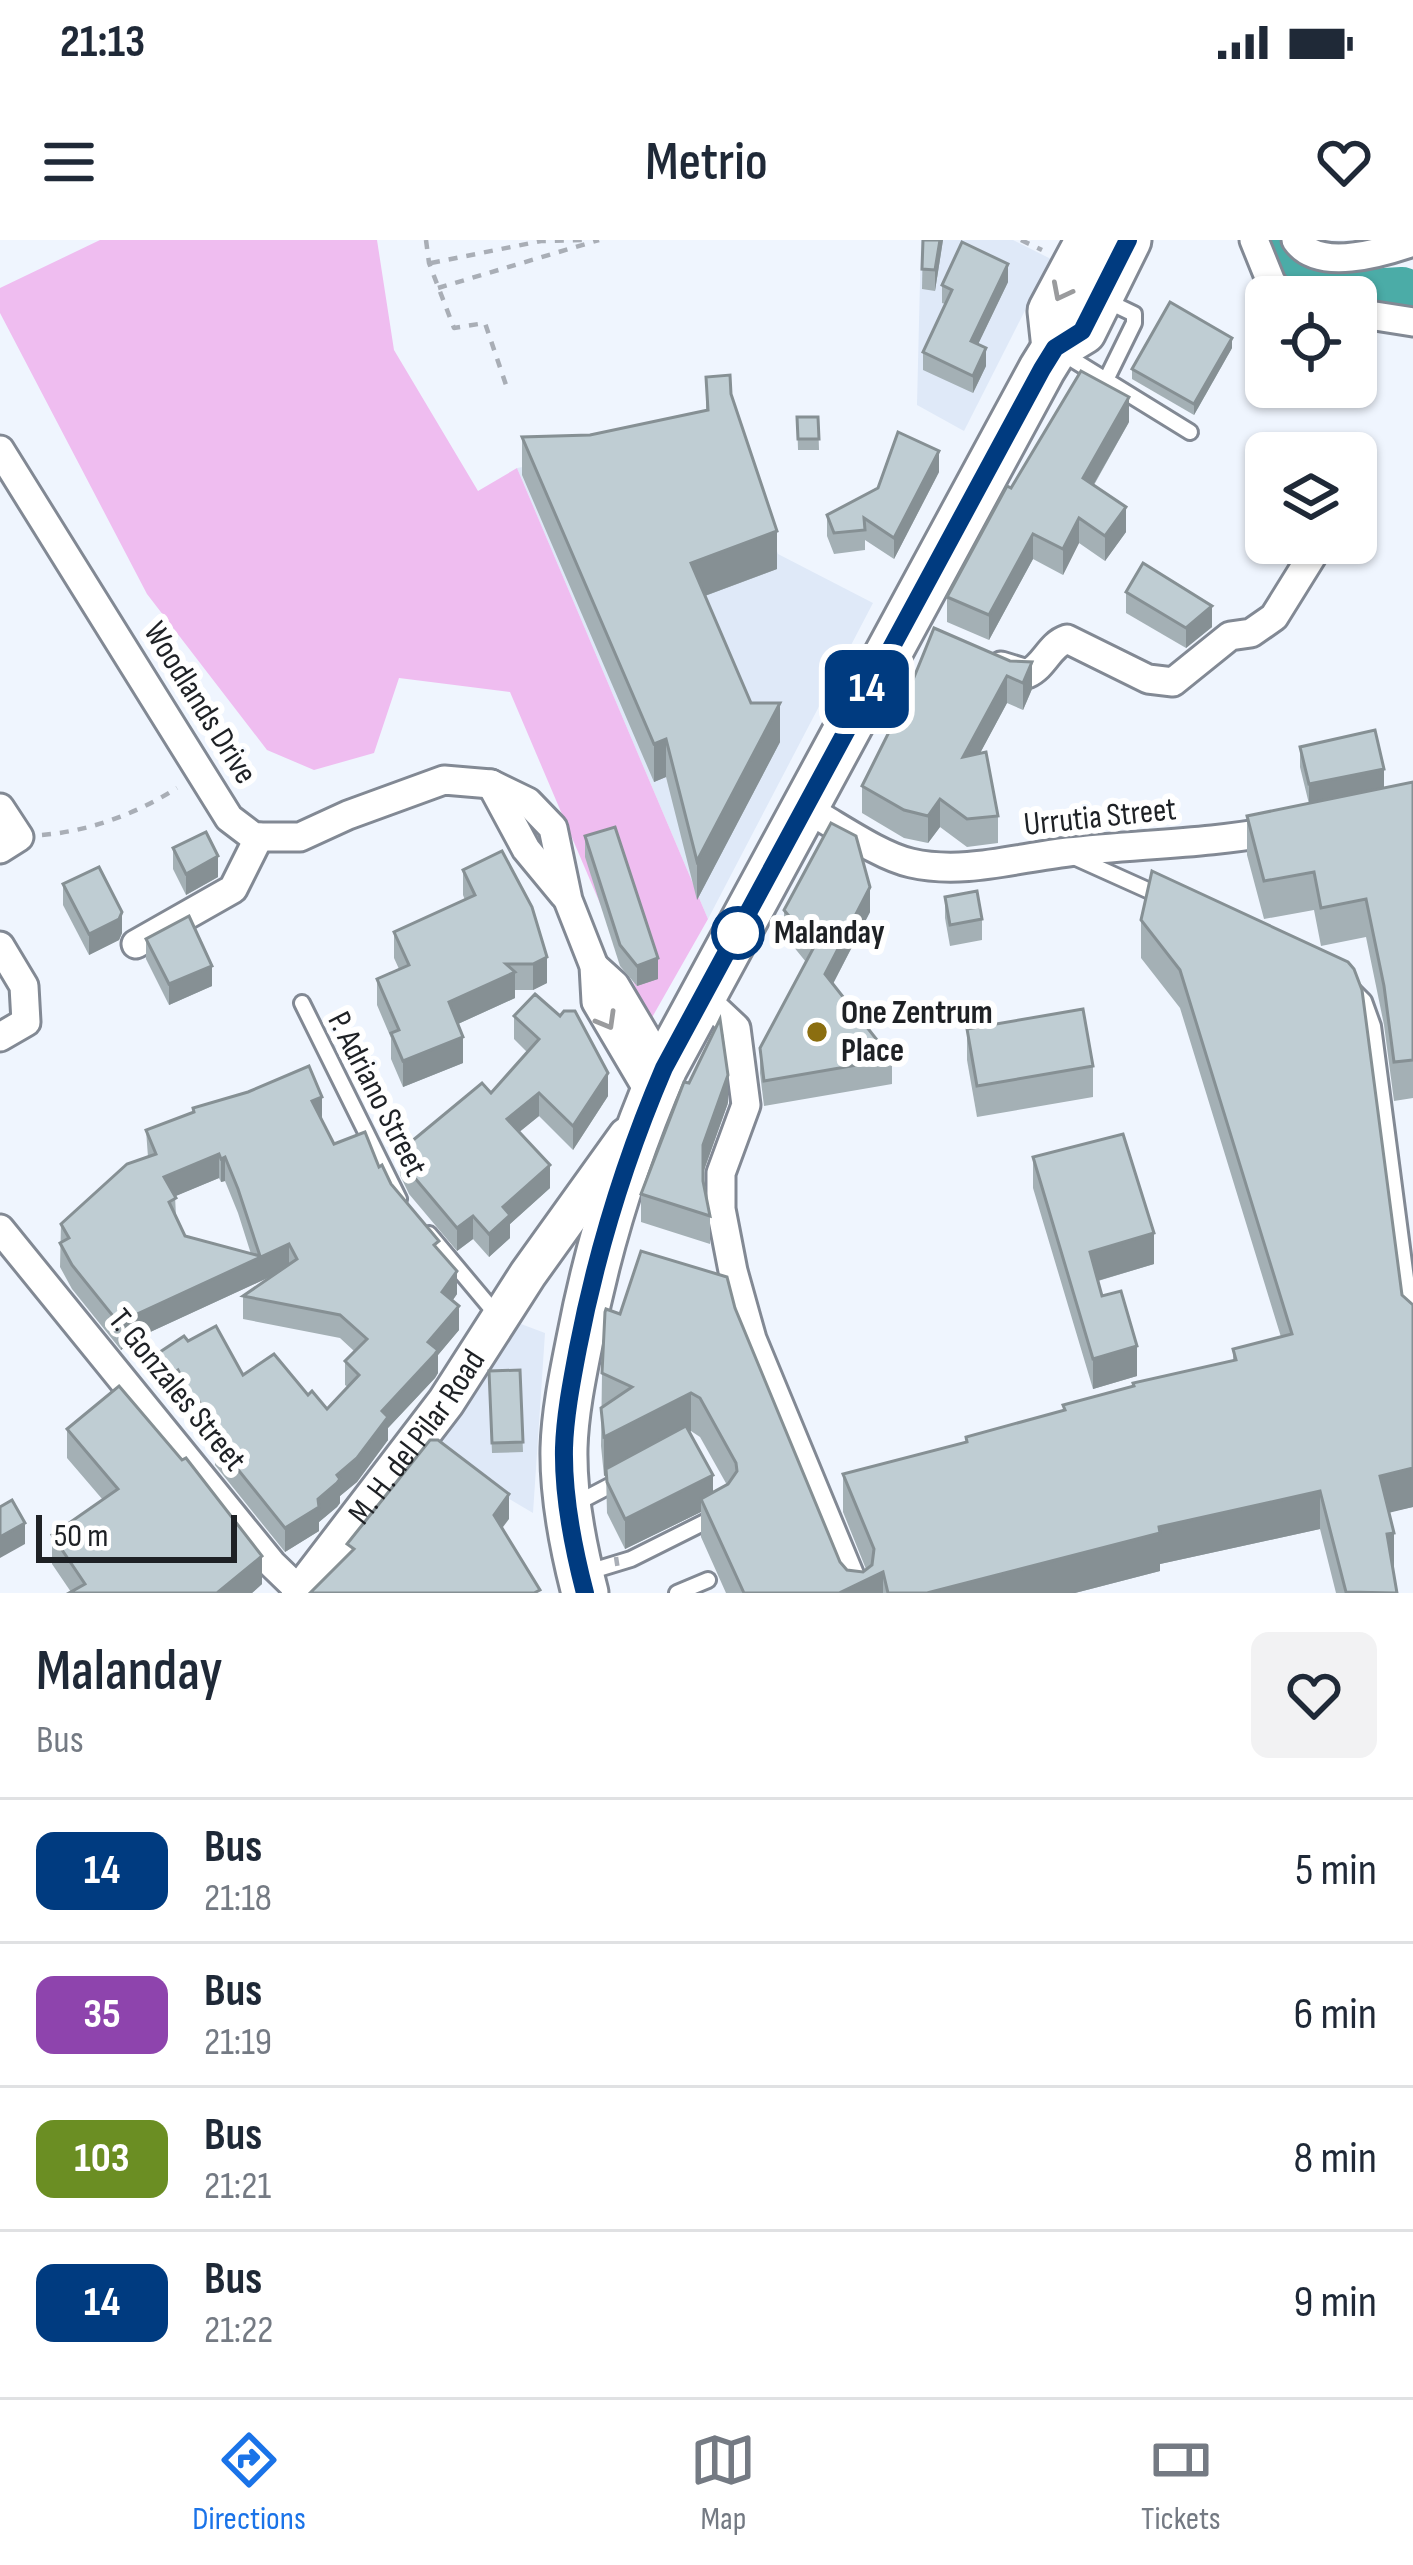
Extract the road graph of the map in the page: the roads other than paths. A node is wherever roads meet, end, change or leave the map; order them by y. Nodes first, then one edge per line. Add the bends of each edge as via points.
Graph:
1 (1089, 240) edge
2 (1128, 240) edge
3 (1255, 240) edge
4 (1296, 240) edge
5 (1413, 242) edge
6 (1269, 276) edge
7 (1101, 298) junction
8 (1377, 316) edge
9 (1413, 322) edge
10 (1055, 348) junction
11 (1106, 380) junction
12 (1190, 432) dead end
13 (0, 450) edge
14 (1307, 564) edge
15 (975, 654) edge
16 (0, 808) edge
17 (805, 808) junction
18 (1308, 824) edge
19 (259, 837) junction
20 (9, 843) edge
21 (1064, 853) junction
22 (1185, 907) edge
23 (136, 944) dead end
24 (0, 946) edge
25 (1329, 974) edge
26 (703, 997) junction
27 (302, 1003) dead end
28 (0, 1037) edge
29 (654, 1091) junction
30 (0, 1228) edge
31 (594, 1266) junction
32 (529, 1274) junction
33 (499, 1318) junction
34 (1413, 1332) edge
35 (628, 1476) edge
36 (568, 1505) junction
37 (726, 1507) edge
38 (600, 1574) edge
39 (708, 1580) dead end
40 (301, 1593) edge
41 (677, 1593) edge
42 (857, 1593) edge

1 -> 10 highway via 1051,311
2 - 7 highway
3 - 6 street
4 - 5 street via 1323,259
7 - 10 highway via 1082,331
7 - 11 lane via 1134,314
8 - 9 street
10 - 11 lane
10 - 17 highway via 918,629
11 - 12 lane
13 - 19 street, Woodlands Drive via 229,818
14 - 15 street via 1274,617 1230,636 1173,682 1148,679 1067,639 1027,674
16 - 20 street
17 - 21 street, Urrutia Street via 906,862 938,868
17 - 26 highway
18 - 21 street, Urrutia Street via 1224,842
19 - 23 street via 233,889
19 - 29 street via 300,837 444,780 491,784 526,848 568,900 594,966 615,985
21 - 22 lane
24 - 28 street via 23,986 26,1022
25 - 34 lane via 1364,1001 1373,1026
26 - 29 highway
26 - 42 street via 736,1028 746,1105 721,1173 734,1271 752,1339
27 - 33 lane, P. Adriano Street via 400,1200
29 - 31 highway
29 - 32 main road, M. H. del Pilar Road
30 - 40 street, T. Gonzales Street
31 - 32 main road
31 - 36 highway via 564,1442
32 - 33 main road, M. H. del Pilar Road
33 - 40 main road, M. H. del Pilar Road
35 - 36 lane
36 - 38 highway
37 - 38 lane
39 - 41 lane

